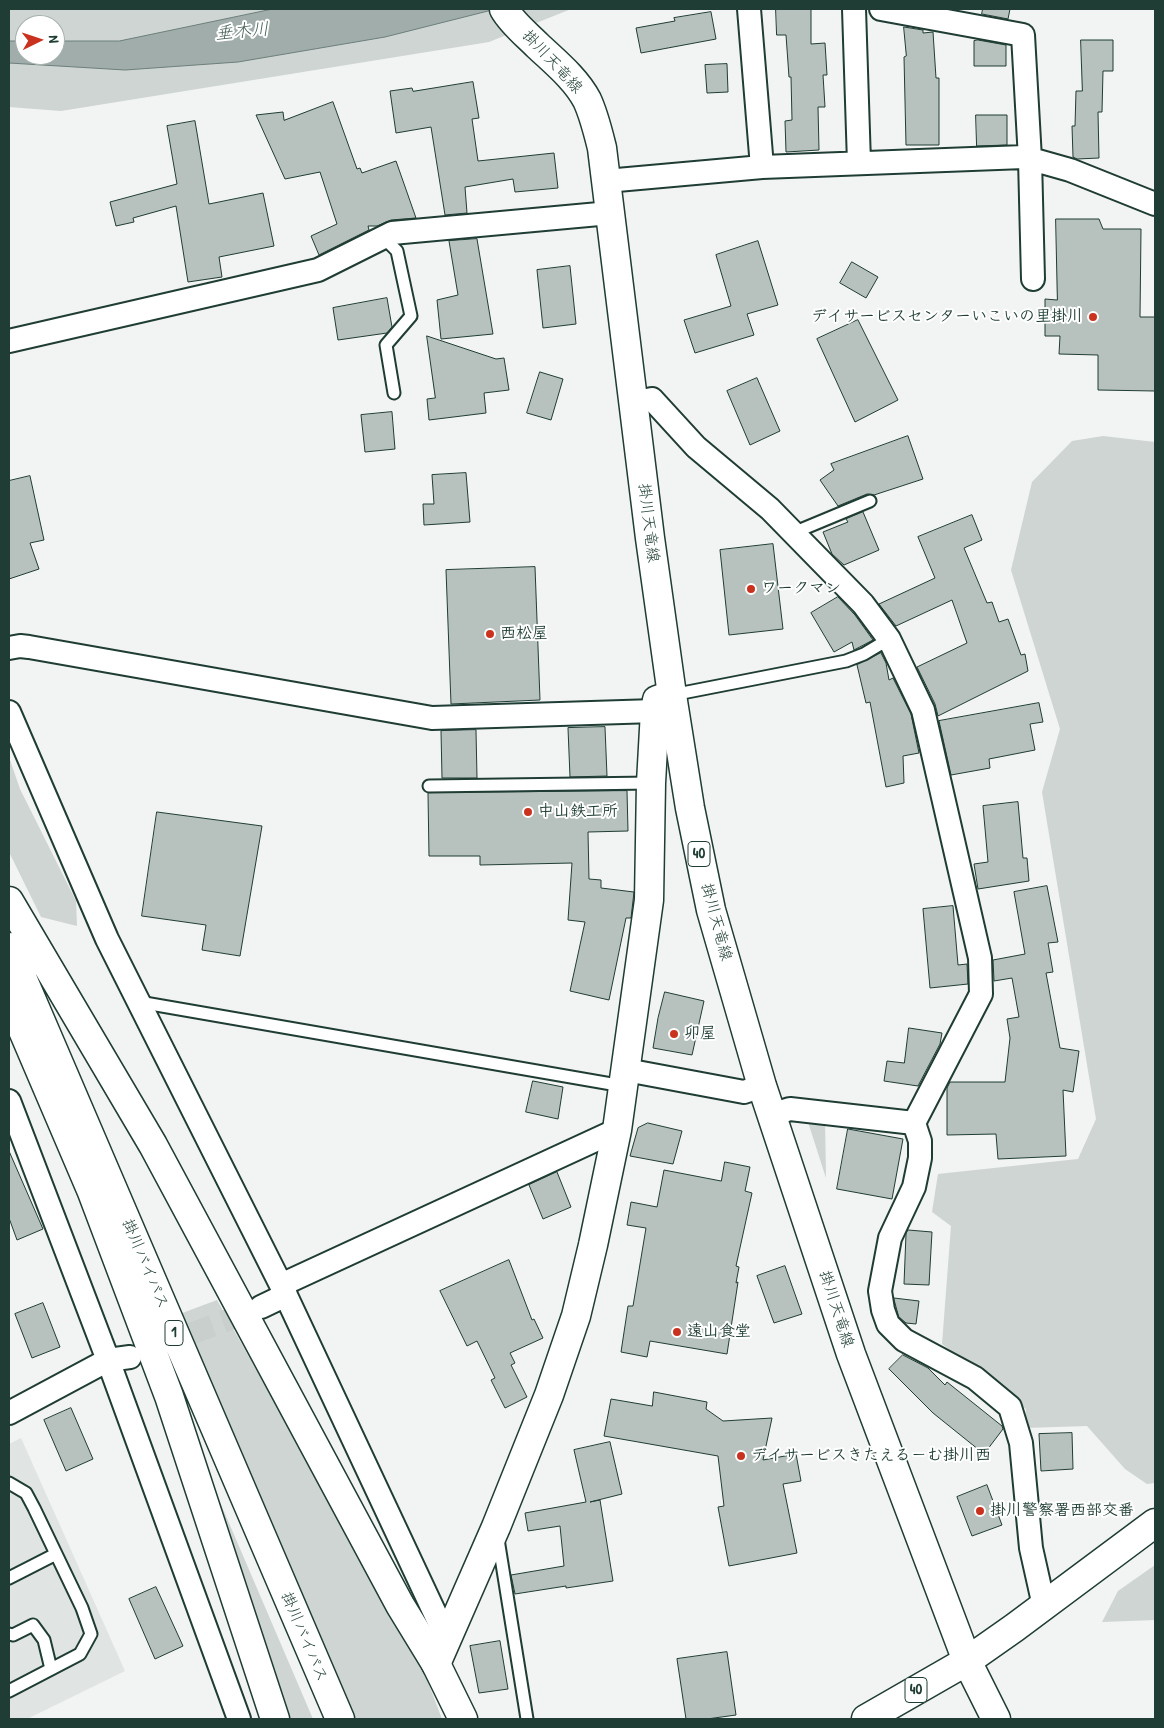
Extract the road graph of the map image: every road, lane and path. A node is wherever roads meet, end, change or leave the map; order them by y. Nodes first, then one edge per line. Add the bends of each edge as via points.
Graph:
1 (504, 9) edge
2 (749, 9) edge
3 (854, 9) edge
4 (881, 9) edge
5 (1030, 159) junction
6 (859, 163) junction
7 (762, 167) junction
8 (606, 180) junction
9 (1155, 204) edge
10 (610, 213) junction
11 (383, 237) junction
12 (1033, 279) dead end
13 (9, 341) edge
14 (394, 393) dead end
15 (633, 403) junction
16 (870, 501) dead end
17 (792, 533) junction
18 (889, 639) junction
19 (9, 648) edge
20 (663, 703) junction
21 (9, 712) edge
22 (651, 783) junction
23 (430, 786) dead end
24 (9, 901) edge
25 (9, 948) edge
26 (9, 998) edge
27 (139, 1002) junction
28 (625, 1078) junction
29 (762, 1086) junction
30 (9, 1101) edge
31 (771, 1115) junction
32 (914, 1123) junction
33 (616, 1130) junction
34 (283, 1290) junction
35 (262, 1307) tunnel mouth
36 (119, 1359) junction
37 (10, 1408) edge
38 (9, 1483) edge
39 (1155, 1523) edge
40 (496, 1527) junction
41 (56, 1554) junction
42 (9, 1578) edge
43 (1044, 1606) junction
44 (9, 1634) edge
45 (447, 1639) junction
46 (967, 1661) junction
47 (436, 1664) junction
48 (52, 1669) junction
49 (9, 1691) edge
50 (239, 1719) edge
51 (275, 1719) edge
52 (340, 1719) edge
53 (463, 1719) edge
54 (527, 1719) edge
55 (866, 1719) edge
56 (996, 1719) edge

1 - 8 main road, 掛川天竜線 / 40 via 566,72 586,98 596,123
2 - 7 street
3 - 6 street
4 - 5 street via 1023,35
5 - 6 street
5 - 9 street via 1070,170
5 - 12 street
6 - 7 street
7 - 8 street
8 - 10 main road, 掛川天竜線 / 40
10 - 11 street via 392,233
10 - 15 main road, 掛川天竜線 / 40
11 - 13 street via 318,270
11 - 14 lane via 397,251 411,316 386,345
15 - 17 street via 652,399 696,447 770,509
15 - 20 main road, 掛川天竜線 / 40
16 - 17 lane
17 - 18 street via 863,604
18 - 20 lane via 846,661
18 - 32 street via 923,710 980,958 981,994
19 - 20 street via 29,647 432,718
20 - 22 main road
20 - 29 main road, 掛川天竜線 / 40 via 712,910
21 - 27 street via 107,939
22 - 23 lane
22 - 28 main road via 649,900
24 - 47 main road via 153,1145 400,1605
25 - 52 main road, 掛川バイパス / 1
26 - 51 main road via 92,1192 169,1396
27 - 28 lane
27 - 34 street
28 - 29 street via 744,1092
28 - 33 main road
29 - 31 main road, 掛川天竜線 / 40
30 - 36 street
31 - 32 street via 790,1109
31 - 46 main road, 掛川天竜線 / 40 via 851,1354
32 - 43 street via 920,1141 920,1158 914,1187 890,1238 880,1291 883,1310 888,1324 904,1340 975,1378 1010,1407 1021,1443 1031,1548
33 - 34 street
33 - 40 main road via 576,1316 549,1395
34 - 35 street
34 - 45 street
36 - 37 street
36 - 50 street
38 - 41 lane via 26,1493
39 - 43 main road
40 - 45 main road
40 - 54 lane
41 - 42 lane
41 - 48 lane via 91,1634 80,1654
43 - 46 main road
44 - 48 lane via 33,1625 44,1640
45 - 47 main road
46 - 55 main road, 40
46 - 56 main road, 掛川天竜線
47 - 53 main road
48 - 49 lane

